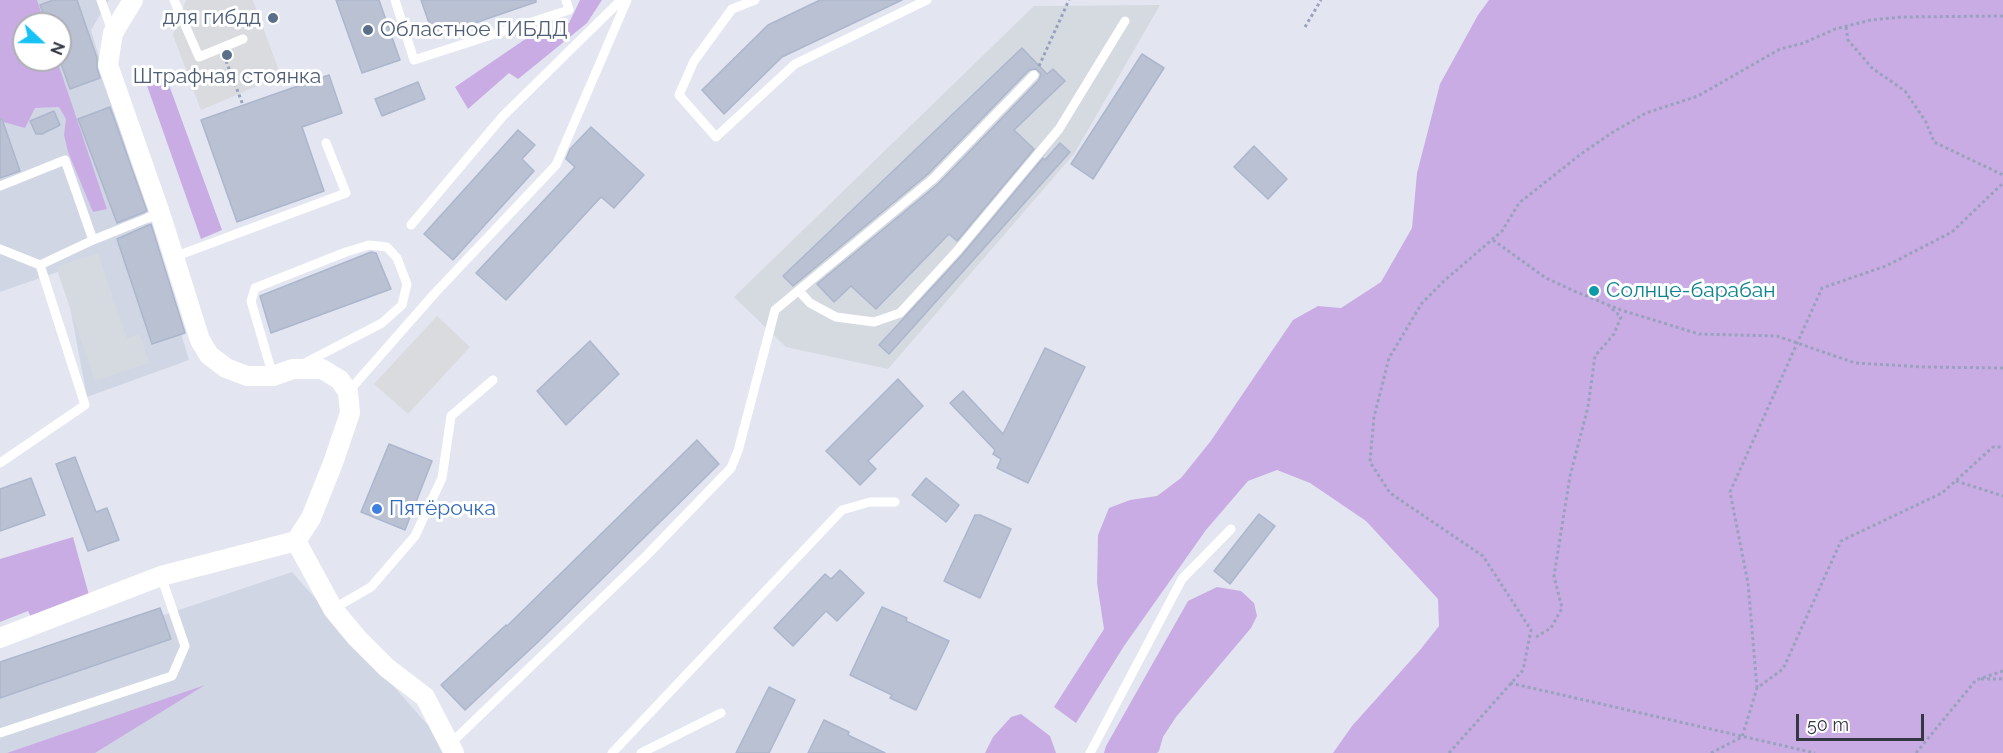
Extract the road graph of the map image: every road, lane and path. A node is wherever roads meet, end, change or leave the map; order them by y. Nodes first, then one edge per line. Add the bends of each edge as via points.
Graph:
1 (101, 0) edge
2 (133, 0) edge
3 (174, 0) edge
4 (395, 0) edge
5 (566, 0) edge
6 (621, 0) edge
7 (627, 0) edge
8 (755, 0) edge
9 (927, 0) edge
10 (1069, 0) edge
11 (1321, 0) edge
12 (2003, 16) edge
13 (1125, 21) dead end
14 (1845, 26) junction
15 (1305, 27) dead end
16 (113, 33) junction
17 (243, 39) dead end
18 (221, 48) junction
19 (1034, 75) joint
20 (243, 105) dead end
21 (326, 143) dead end
22 (2003, 175) edge
23 (2003, 183) edge
24 (0, 186) edge
25 (160, 213) junction
26 (411, 225) dead end
27 (93, 240) junction
28 (1493, 240) junction
29 (0, 249) edge
30 (174, 257) junction
31 (40, 265) junction
32 (799, 291) junction
33 (1607, 304) junction
34 (1798, 343) junction
35 (2003, 368) edge
36 (293, 369) junction
37 (273, 376) junction
38 (493, 380) dead end
39 (348, 392) junction
40 (2003, 447) edge
41 (0, 464) edge
42 (1956, 481) junction
43 (2003, 496) edge
44 (895, 502) dead end
45 (1231, 529) dead end
46 (296, 541) junction
47 (161, 576) junction
48 (333, 609) junction
49 (1536, 637) dead end
50 (0, 638) edge
51 (2003, 671) edge
52 (2003, 679) edge
53 (1976, 680) junction
54 (1510, 683) junction
55 (1757, 688) junction
56 (721, 713) dead end
57 (0, 733) edge
58 (1742, 737) junction
59 (452, 748) edge
60 (612, 753) edge
61 (641, 753) edge
62 (1090, 753) edge
63 (1449, 753) edge
64 (1711, 753) edge
65 (1815, 753) edge
66 (1916, 753) edge

1 - 16 lane
2 - 16 street
3 - 18 lane via 199,57
4 - 5 lane via 414,60 569,10
6 - 26 lane via 503,116
7 - 39 lane via 556,165
8 - 9 lane via 732,9 694,61 679,95 716,137 795,64
10 - 19 path
11 - 15 path
12 - 14 path via 1902,17
13 - 32 lane via 1059,129 900,313 874,322 836,317 810,303
14 - 22 path via 1848,39 1872,68 1905,91 1934,142
14 - 28 path via 1780,49 1698,96 1646,113 1613,132 1519,203
16 - 25 street via 108,65
17 - 18 lane
18 - 20 path
19 - 32 lane via 933,179
21 - 30 lane via 346,193
23 - 34 path via 1952,232 1886,266 1822,288
24 - 27 lane via 65,160
25 - 27 lane
25 - 30 street
27 - 31 lane
28 - 33 path via 1546,278
28 - 54 path via 1444,281 1405,328 1382,381 1370,462 1390,493 1483,556 1513,600 1531,630 1522,670
29 - 31 lane
30 - 37 street via 200,340 209,355 226,368 247,376
31 - 41 lane via 85,405
32 - 59 lane via 774,310 731,468
33 - 34 path via 1699,334 1777,336
33 - 49 path via 1621,317 1614,334 1595,356 1588,407 1570,476 1554,576 1562,608 1551,628
34 - 35 path via 1855,363
34 - 55 path via 1730,492 1748,583
36 - 37 street
36 - 37 lane via 382,323 402,305 406,284 397,258 387,247 369,245 346,252 255,288 250,301
36 - 39 street via 322,369 340,380
38 - 48 lane via 451,416 442,478 415,536 371,588
39 - 46 street via 350,413 311,518
40 - 42 path via 1993,447
42 - 43 path
42 - 55 path via 1942,493 1841,541 1783,669
44 - 60 lane via 870,502 842,510
45 - 62 lane via 1182,579
46 - 47 street
46 - 48 street
47 - 50 street
47 - 57 lane via 185,646 172,676
48 - 59 street via 387,668 426,697
51 - 53 path
52 - 53 path
53 - 66 path
54 - 58 path
54 - 63 path
55 - 58 path
56 - 61 lane
58 - 64 path
58 - 65 path

